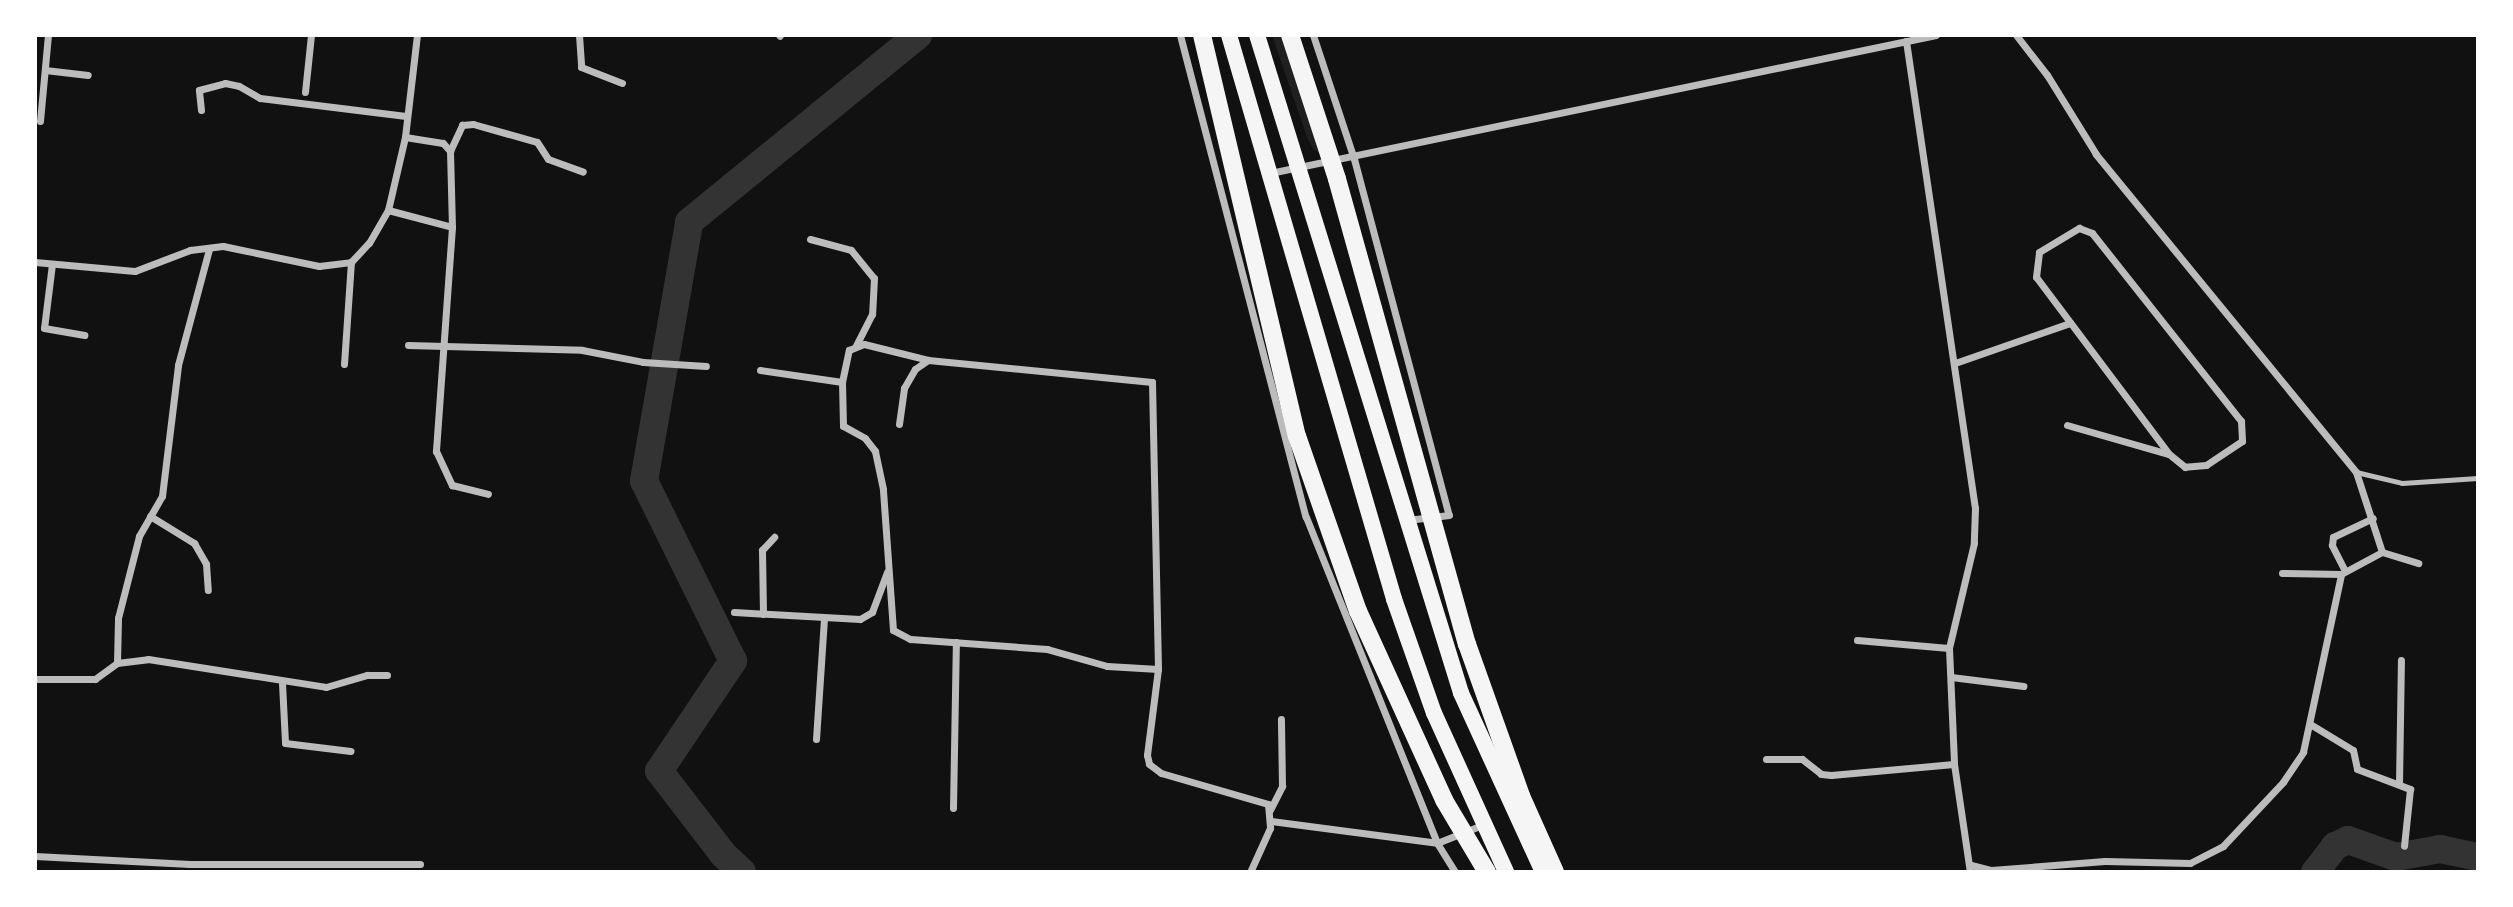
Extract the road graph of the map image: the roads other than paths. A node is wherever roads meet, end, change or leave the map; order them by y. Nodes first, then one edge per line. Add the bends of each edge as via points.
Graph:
1 (48, 35) edge
2 (311, 35) edge
3 (417, 35) edge
4 (579, 35) edge
5 (1180, 35) edge
6 (1229, 35) edge
7 (1257, 35) edge
8 (1290, 35) edge
9 (1313, 35) edge
10 (1936, 35) edge
11 (2016, 35) edge
12 (1204, 41) edge
13 (1906, 41) junction
14 (45, 70) junction
15 (88, 75) dead end
16 (622, 83) dead end
17 (305, 92) dead end
18 (201, 110) dead end
19 (406, 116) junction
20 (40, 121) dead end
21 (405, 136) junction
22 (450, 152) junction
23 (1354, 159) junction
24 (1300, 168) junction
25 (583, 172) dead end
26 (1269, 174) junction
27 (388, 210) junction
28 (452, 227) junction
29 (810, 239) dead end
30 (209, 249) junction
31 (35, 262) edge
32 (351, 262) junction
33 (52, 264) junction
34 (2070, 323) junction
35 (84, 335) dead end
36 (408, 345) dead end
37 (444, 346) junction
38 (856, 346) junction
39 (928, 360) junction
40 (1955, 363) junction
41 (344, 364) dead end
42 (706, 366) dead end
43 (760, 370) dead end
44 (842, 382) junction
45 (899, 424) dead end
46 (2067, 425) dead end
47 (2169, 454) junction
48 (2356, 472) junction
49 (2478, 478) edge
50 (488, 494) dead end
51 (150, 516) junction
52 (2373, 518) junction
53 (1406, 520) junction
54 (774, 537) dead end
55 (2382, 552) junction
56 (2418, 563) dead end
57 (887, 572) junction
58 (2282, 573) dead end
59 (2343, 573) junction
60 (208, 590) dead end
61 (734, 612) dead end
62 (763, 614) junction
63 (824, 619) junction
64 (1857, 640) dead end
65 (956, 642) junction
66 (1950, 648) junction
67 (2401, 660) dead end
68 (117, 663) junction
69 (1158, 669) junction
70 (387, 675) dead end
71 (1951, 677) junction
72 (35, 679) edge
73 (282, 683) junction
74 (2023, 686) dead end
75 (1281, 719) dead end
76 (2310, 724) junction
77 (816, 739) dead end
78 (351, 751) dead end
79 (1766, 759) dead end
80 (1954, 764) junction
81 (2399, 784) junction
82 (953, 808) dead end
83 (1270, 810) junction
84 (1271, 821) junction
85 (1482, 825) junction
86 (1437, 843) junction
87 (2404, 846) dead end
88 (35, 856) edge
89 (2166, 863) junction
90 (420, 864) dead end
91 (1971, 868) edge
92 (1250, 872) edge
93 (1455, 872) edge
94 (1487, 872) edge
95 (1506, 872) edge
96 (1543, 872) edge
97 (1555, 872) edge
98 (2165, 872) edge

1 - 14 street
2 - 17 street
3 - 19 street
4 - 16 street via 581,67
5 - 86 street via 1260,356 1306,517
6 - 26 highway
7 - 24 highway
8 - 97 highway via 1337,179 1467,643 1521,796
9 - 23 street
10 - 13 street
11 - 48 street via 2096,154
12 - 94 highway via 1297,436 1358,611 1444,800
13 - 23 street
13 - 40 street
14 - 15 street
14 - 20 street
18 - 19 street via 199,90 225,83 260,98
19 - 21 street
21 - 22 street via 443,143
21 - 27 street
22 - 25 street via 462,125 473,124 537,142 548,159
22 - 28 street
23 - 24 street
23 - 53 street via 1449,515
24 - 26 street
24 - 53 highway
26 - 85 highway via 1394,599 1434,713
27 - 28 street
27 - 32 street via 369,243
28 - 37 street
29 - 38 street via 851,250 874,278 872,314
30 - 32 street via 240,248 319,266
30 - 33 street via 190,250 135,271
30 - 51 street via 178,365 162,496
31 - 33 street
32 - 41 street
33 - 35 street via 44,328
34 - 40 street
34 - 47 street
34 - 47 street via 2036,277 2035,262 2039,252 2079,228 2092,233 2243,426 2242,441 2206,465 2185,467
36 - 37 street
37 - 42 street via 582,350 643,362
37 - 50 street via 436,451 452,485
38 - 39 street
38 - 44 street via 849,350
39 - 45 street via 909,377
39 - 69 street via 1152,382
40 - 66 street via 1975,516 1974,543
43 - 44 street
44 - 57 street via 843,426 871,443 875,451 883,489
46 - 47 street
48 - 49 lane via 2402,483
48 - 52 street
51 - 60 street via 194,543 206,564
51 - 68 street via 139,536 118,618
52 - 55 street
52 - 59 street via 2333,537
53 - 96 highway via 1461,693
54 - 62 street via 762,550
55 - 56 street
55 - 59 street
57 - 63 street via 867,617
57 - 65 street via 893,630 910,639
58 - 59 street
59 - 76 street
61 - 62 street
62 - 63 street
63 - 77 street
64 - 66 street
65 - 69 street via 1047,649 1107,666
65 - 82 street
66 - 71 street
67 - 81 street
68 - 72 street via 94,679
68 - 73 street via 148,659
69 - 83 street via 1149,764 1161,773 1262,800
70 - 73 street via 367,675 326,687
71 - 74 street
71 - 80 street
73 - 78 street via 285,743
75 - 83 street via 1282,786
76 - 81 street via 2353,750 2357,769
76 - 89 street via 2296,764 2236,834 2200,861
79 - 80 street via 1802,759 1821,774 1831,775
80 - 91 street via 1964,848
81 - 87 street via 2412,793
83 - 84 street
84 - 86 street
84 - 92 street
85 - 86 street
85 - 95 highway
86 - 93 street
88 - 90 street via 190,864
89 - 91 street via 2105,861
89 - 98 street

